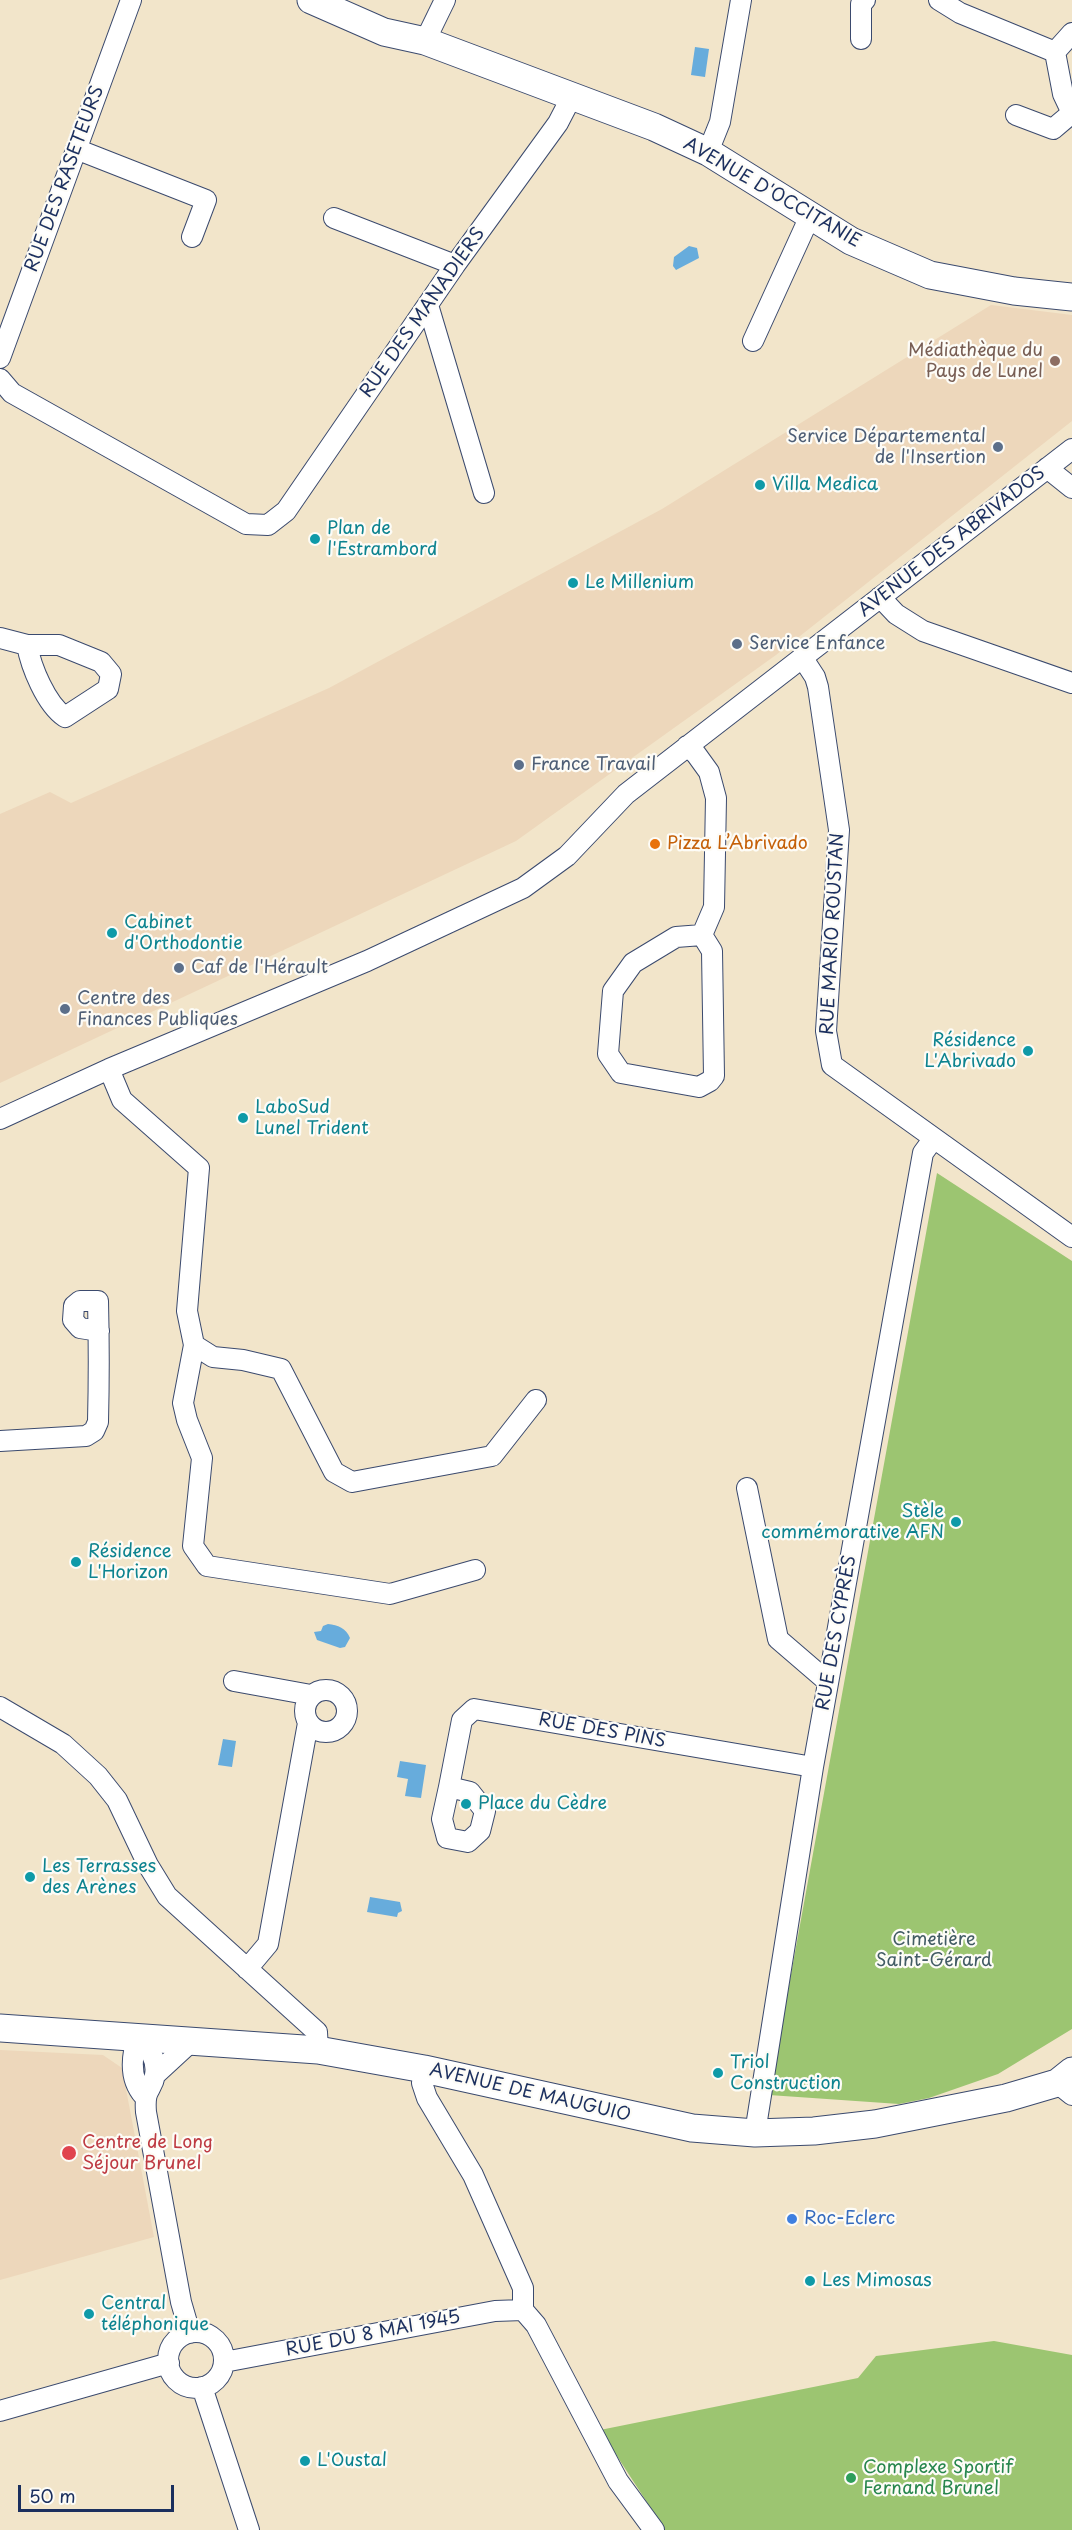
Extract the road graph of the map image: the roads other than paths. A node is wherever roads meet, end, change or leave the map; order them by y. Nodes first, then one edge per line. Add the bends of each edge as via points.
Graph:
1 (131, 0) edge
2 (311, 0) edge
3 (445, 0) edge
4 (741, 0) edge
5 (865, 0) edge
6 (939, 0) edge
7 (1072, 33) edge
8 (861, 39) dead end
9 (425, 41) junction
10 (1055, 52) junction
11 (572, 96) junction
12 (1072, 113) edge
13 (1016, 115) dead end
14 (76, 149) junction
15 (708, 152) junction
16 (810, 216) junction
17 (334, 218) dead end
18 (192, 237) dead end
19 (455, 265) junction
20 (1072, 297) edge
21 (428, 305) junction
22 (753, 341) dead end
23 (0, 358) edge
24 (0, 379) edge
25 (1072, 449) edge
26 (1047, 468) junction
27 (1072, 488) edge
28 (484, 493) dead end
29 (880, 597) junction
30 (0, 638) edge
31 (27, 645) dead end
32 (802, 657) junction
33 (1072, 683) edge
34 (687, 746) junction
35 (702, 934) junction
36 (109, 1069) junction
37 (0, 1119) edge
38 (934, 1138) junction
39 (1072, 1237) edge
40 (99, 1331) dead end
41 (194, 1346) junction
42 (536, 1400) dead end
43 (0, 1441) edge
44 (747, 1488) dead end
45 (475, 1569) dead end
46 (234, 1681) dead end
47 (828, 1682) junction
48 (311, 1695) junction
49 (0, 1707) edge
50 (308, 1722) junction
51 (813, 1767) junction
52 (449, 1787) dead end
53 (247, 1969) junction
54 (0, 2028) edge
55 (138, 2036) junction
56 (193, 2040) junction
57 (318, 2050) junction
58 (424, 2069) junction
59 (155, 2075) junction
60 (1067, 2083) edge
61 (144, 2096) junction
62 (755, 2133) junction
63 (523, 2310) junction
64 (189, 2333) junction
65 (224, 2362) junction
66 (169, 2363) junction
67 (202, 2387) junction
68 (0, 2411) edge
69 (249, 2530) edge
70 (654, 2530) edge

1 - 14 street, RUE DES RASETEURS
2 - 9 main road, AVENUE D'OCCITANIE via 384,32
3 - 9 street
4 - 15 street via 720,122
5 - 8 street via 861,4
6 - 10 street via 960,13
7 - 10 street
9 - 11 main road, AVENUE D'OCCITANIE
10 - 12 street via 1063,94
11 - 15 main road, AVENUE D'OCCITANIE
11 - 19 street, RUE DES MANADIERS via 558,123
12 - 13 street via 1053,129
14 - 18 street via 206,200
14 - 23 street, RUE DES RASETEURS
15 - 16 main road, AVENUE D'OCCITANIE
16 - 20 main road, AVENUE D'OCCITANIE via 851,242 930,275
16 - 22 street
17 - 19 street
19 - 21 street, RUE DES MANADIERS
21 - 24 street, RUE DES MANADIERS via 286,511 268,525 246,524 12,393
21 - 28 street
25 - 26 street, AVENUE DES ABRIVADOS
26 - 27 street
26 - 29 street, AVENUE DES ABRIVADOS
29 - 32 street, AVENUE DES ABRIVADOS
29 - 33 street via 896,614 923,631
30 - 31 street
32 - 34 street, AVENUE DES ABRIVADOS
32 - 38 street, RUE MARIO ROUSTAN via 819,687 839,830 826,1031 832,1065
34 - 35 street via 709,772 716,798 714,907
34 - 36 street, AVENUE DES ABRIVADOS via 626,794 567,856 523,888 367,961
35 - 35 street via 676,938 633,963 613,991 608,1053 621,1073 699,1087 714,1076 712,951
36 - 37 street, AVENUE DES ABRIVADOS
36 - 41 street via 122,1100 200,1168 187,1311
38 - 39 street, RUE MARIO ROUSTAN
38 - 47 street, RUE DES CYPRÈS via 923,1153
40 - 43 street via 98,1422 94,1431 86,1436
41 - 42 street via 213,1357 281,1370 334,1472 352,1482 492,1456
41 - 45 street via 183,1403 202,1458 193,1546 207,1566 390,1594
44 - 47 street via 778,1639
46 - 48 street
47 - 51 street, RUE DES CYPRÈS
48 - 50 street via 305,1705
48 - 50 street via 325,1689 339,1693 348,1713 342,1726 331,1732 318,1731
49 - 53 street via 63,1744 98,1776 117,1800 167,1896
50 - 53 street via 268,1944
51 - 52 street, RUE DES PINS via 474,1709 462,1720
51 - 62 street, RUE DES CYPRÈS
53 - 57 street via 317,2032
54 - 55 main road, AVENUE DE MAUGUIO
55 - 56 main road, AVENUE DE MAUGUIO
55 - 59 street via 152,2052
55 - 61 street via 131,2056 137,2087
56 - 57 main road, AVENUE DE MAUGUIO
56 - 59 street
57 - 58 main road, AVENUE DE MAUGUIO
58 - 62 main road, AVENUE DE MAUGUIO via 692,2128
58 - 63 street via 422,2083 428,2098 473,2175 523,2288
59 - 61 street
60 - 62 main road, AVENUE DE MAUGUIO via 875,2124
61 - 64 street
63 - 65 street, RUE DU 8 MAI 1945 via 495,2311
63 - 70 street via 536,2325 618,2481
64 - 65 street via 199,2332 216,2341
64 - 66 street via 173,2343
65 - 67 street via 218,2376
66 - 67 street via 176,2379
66 - 68 street
67 - 69 street

